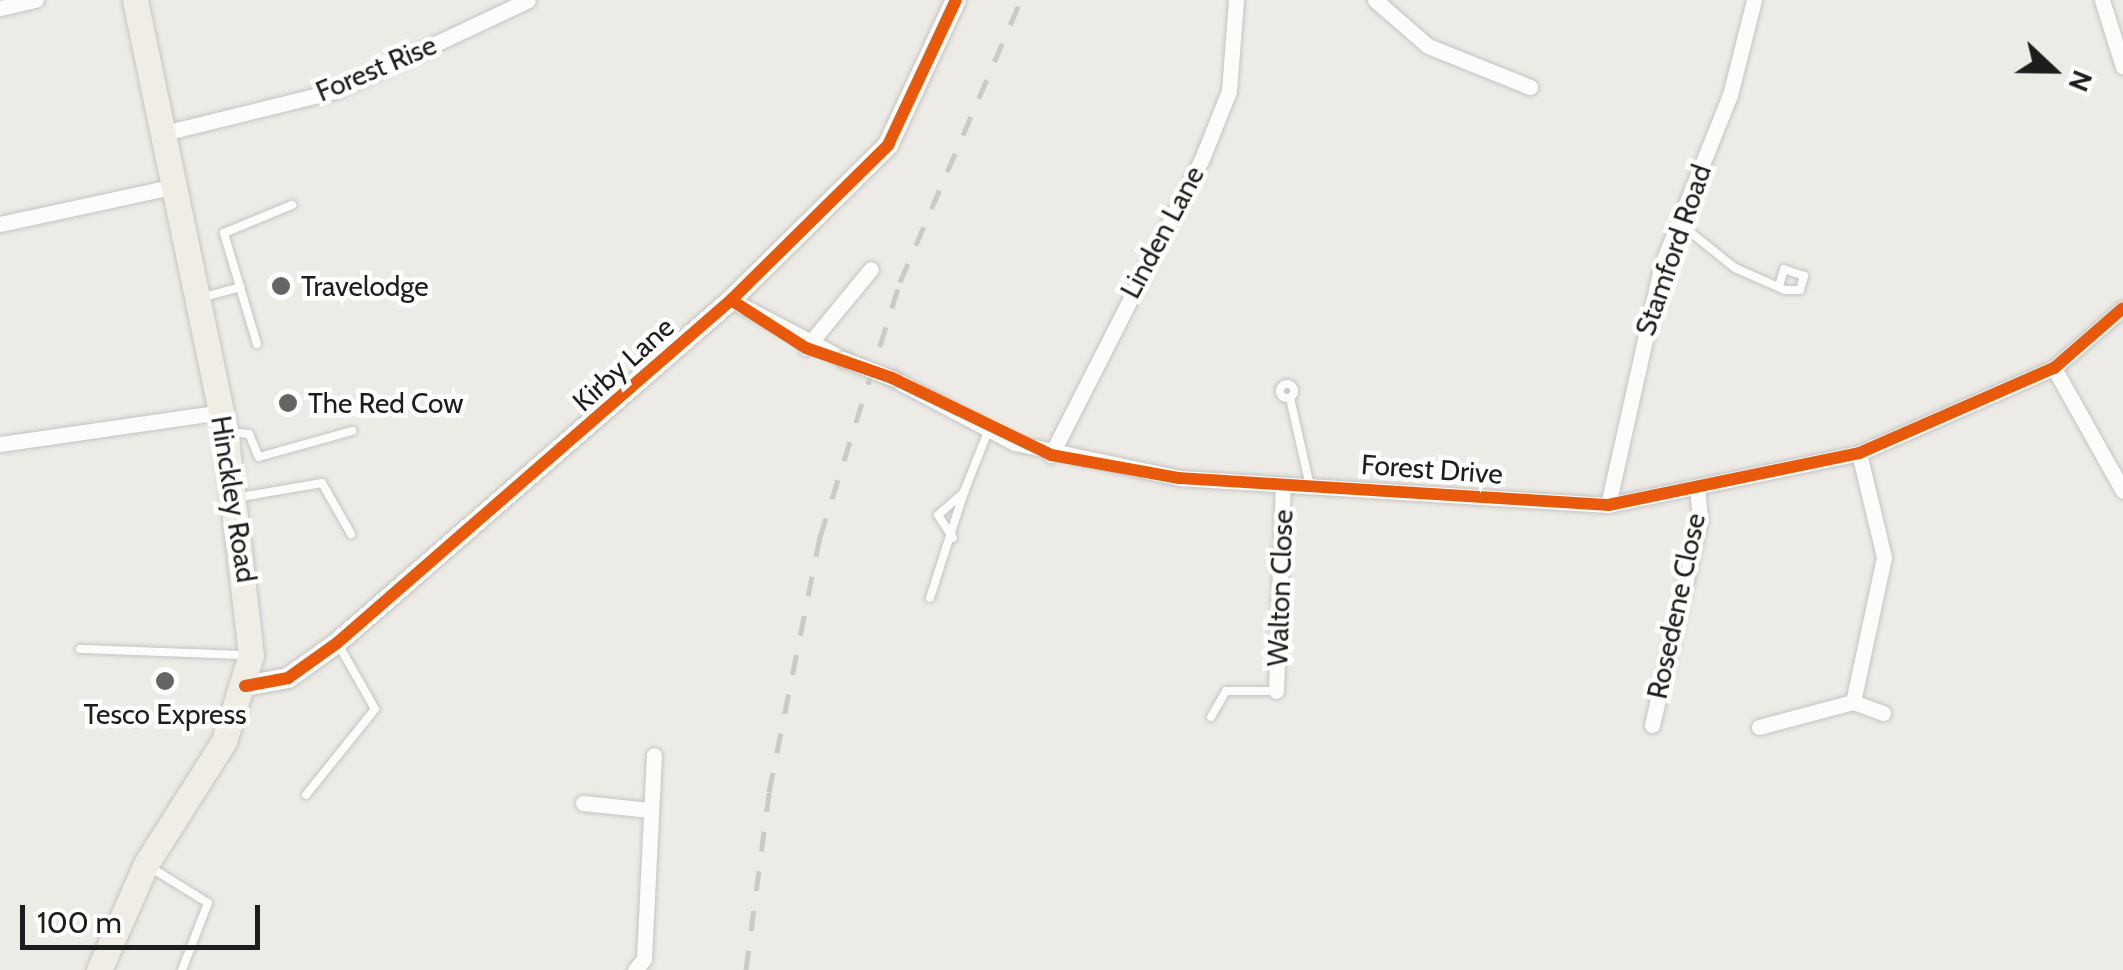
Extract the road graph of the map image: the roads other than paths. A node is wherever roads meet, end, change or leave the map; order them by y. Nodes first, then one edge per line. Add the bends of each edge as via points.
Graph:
1 (36, 0) edge
2 (134, 0) edge
3 (528, 0) edge
4 (956, 0) edge
5 (1236, 0) edge
6 (1375, 0) edge
7 (1754, 0) edge
8 (2102, 0) edge
9 (0, 8) edge
10 (2123, 67) edge
11 (1530, 88) dead end
12 (160, 134) junction
13 (171, 187) junction
14 (292, 205) dead end
15 (1678, 223) junction
16 (0, 224) edge
17 (871, 268) dead end
18 (1779, 286) dead end
19 (240, 287) junction
20 (196, 299) junction
21 (730, 300) junction
22 (2123, 308) edge
23 (258, 344) dead end
24 (806, 348) junction
25 (2054, 368) junction
26 (1290, 398) dead end
27 (223, 421) junction
28 (989, 429) junction
29 (352, 431) dead end
30 (0, 444) edge
31 (1858, 453) junction
32 (1052, 454) junction
33 (1283, 484) junction
34 (1310, 486) junction
35 (1697, 487) junction
36 (2123, 491) edge
37 (964, 492) junction
38 (236, 498) junction
39 (1608, 506) junction
40 (352, 534) dead end
41 (953, 538) junction
42 (930, 598) dead end
43 (337, 643) junction
44 (80, 648) dead end
45 (251, 655) junction
46 (245, 686) junction
47 (1276, 691) joint
48 (1853, 702) junction
49 (1883, 713) dead end
50 (1211, 717) dead end
51 (1652, 725) dead end
52 (1759, 726) dead end
53 (654, 754) dead end
54 (604, 786) dead end
55 (306, 795) dead end
56 (583, 804) dead end
57 (606, 805) junction
58 (650, 810) junction
59 (146, 864) junction
60 (99, 970) edge
61 (182, 970) edge
62 (635, 970) edge

1 - 9 street
2 - 12 main road, Hinckley Road
3 - 12 street, Forest Rise via 335,91
4 - 21 street, Kirby Lane via 888,145
5 - 32 street, Linden Lane via 1229,91 1208,144
6 - 11 street via 1428,46
7 - 15 street, Stamford Road via 1730,95
8 - 10 street
12 - 13 main road, Hinckley Road
13 - 16 street
13 - 20 main road, Hinckley Road
14 - 19 lane via 224,233
15 - 18 lane via 1736,268
15 - 39 street, Stamford Road via 1635,365
17 - 24 street
19 - 20 lane
19 - 23 lane
20 - 27 main road, Hinckley Road
21 - 24 street, Forest Drive
21 - 43 street, Kirby Lane
22 - 25 street, Forest Drive
24 - 28 street, Forest Drive, bridge via 892,378
25 - 31 street, Forest Drive
25 - 36 street
26 - 34 lane
27 - 29 lane via 249,434 260,457
27 - 30 street
27 - 38 main road, Hinckley Road
28 - 32 street, Forest Drive
28 - 37 lane
31 - 35 street, Forest Drive
31 - 48 street via 1884,557
32 - 33 street, Forest Drive
33 - 34 street, Forest Drive
33 - 47 street, Walton Close
34 - 39 street, Forest Drive
35 - 39 street, Forest Drive
35 - 51 street, Rosedene Close via 1700,520
37 - 41 lane
37 - 41 lane via 938,516
38 - 40 lane via 322,483
38 - 45 main road, Hinckley Road
41 - 42 lane
43 - 46 street, Kirby Lane via 288,678
43 - 55 lane via 375,709
44 - 45 lane
45 - 46 main road, Hinckley Road
46 - 59 main road, Hinckley Road via 224,740
47 - 50 lane via 1226,691
48 - 49 street
48 - 52 street
53 - 58 street
54 - 57 street
56 - 57 street
57 - 58 street
58 - 62 street via 644,959
59 - 60 main road, Hinckley Road
59 - 61 lane via 208,903

